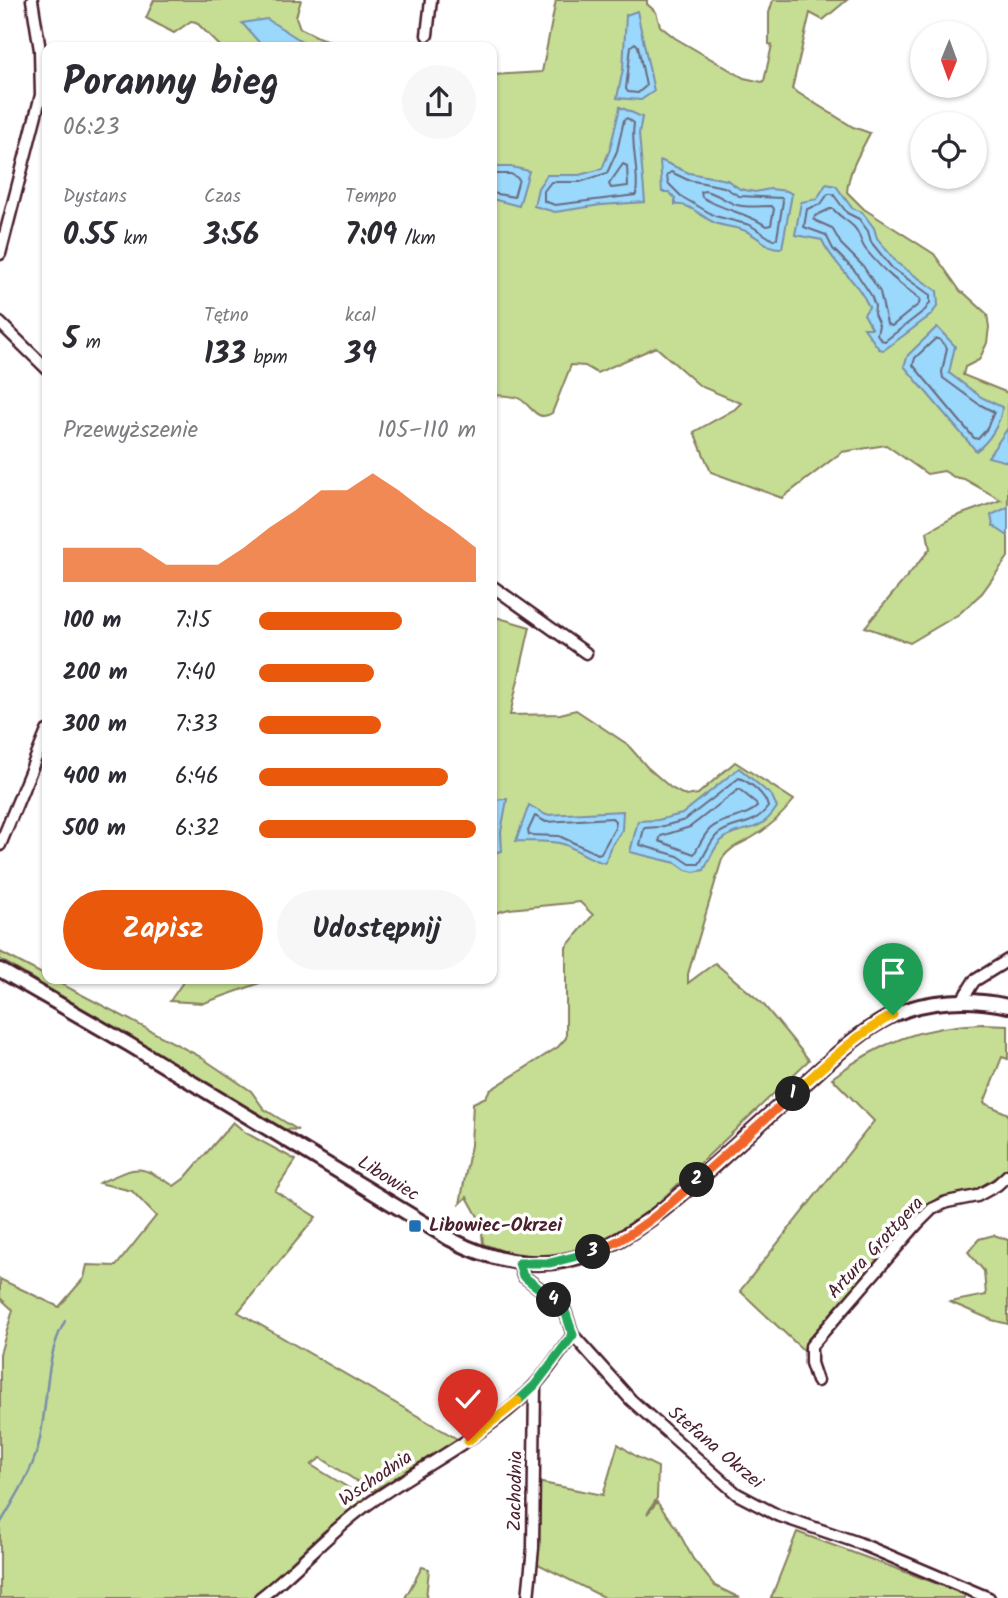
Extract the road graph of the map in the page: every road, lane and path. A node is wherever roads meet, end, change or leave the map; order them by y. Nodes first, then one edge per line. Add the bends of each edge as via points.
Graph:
1 (32, 0) edge
2 (432, 0) edge
3 (427, 35) dead end
4 (0, 254) edge
5 (0, 323) edge
6 (42, 364) edge
7 (497, 590) edge
8 (586, 653) dead end
9 (42, 744) edge
10 (0, 845) edge
11 (1008, 960) edge
12 (0, 970) edge
13 (961, 1002) junction
14 (1008, 1006) edge
15 (1008, 1175) edge
16 (519, 1263) junction
17 (573, 1335) junction
18 (817, 1381) dead end
19 (535, 1385) junction
20 (260, 1598) edge
21 (528, 1598) edge
22 (989, 1598) edge

1 - 4 street via 41,95
2 - 3 street
5 - 6 street
7 - 8 street
9 - 10 street
11 - 13 street via 974,981
12 - 16 street, Libowiec via 450,1239 486,1256
13 - 14 street, Libowiec
13 - 16 street, Libowiec via 910,1009 875,1025 693,1184 609,1247 550,1263
15 - 18 street, Artura Grottgera via 977,1196 932,1209 917,1224 811,1346
16 - 17 street, Stefana Okrzei via 523,1276 565,1311
17 - 19 street, Wschodnia
17 - 22 street, Stefana Okrzei via 631,1400 737,1494 777,1515 859,1543
19 - 20 street, Wschodnia via 468,1441 338,1527
19 - 21 street, Zachodnia

